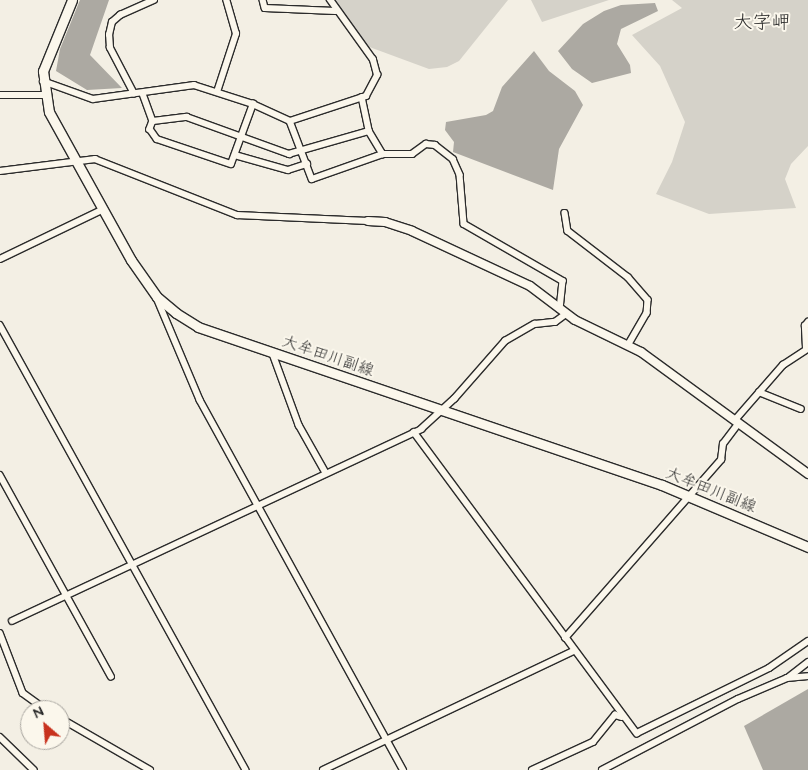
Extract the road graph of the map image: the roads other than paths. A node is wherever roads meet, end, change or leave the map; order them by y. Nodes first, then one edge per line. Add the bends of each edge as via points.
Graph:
1 (72, 0) edge
2 (154, 0) edge
3 (226, 0) edge
4 (263, 0) edge
5 (330, 0) edge
6 (335, 11) junction
7 (42, 80) junction
8 (217, 92) junction
9 (134, 94) junction
10 (142, 94) junction
11 (0, 95) edge
12 (44, 95) junction
13 (362, 97) junction
14 (253, 104) junction
15 (153, 121) junction
16 (290, 121) junction
17 (369, 131) junction
18 (241, 137) junction
19 (302, 150) junction
20 (383, 154) junction
21 (234, 155) junction
22 (74, 160) junction
23 (306, 164) junction
24 (0, 171) edge
25 (102, 210) junction
26 (565, 213) dead end
27 (368, 221) joint
28 (0, 259) edge
29 (157, 297) junction
30 (563, 311) junction
31 (808, 322) edge
32 (0, 325) edge
33 (629, 344) junction
34 (807, 348) edge
35 (273, 354) junction
36 (759, 392) junction
37 (801, 408) dead end
38 (442, 411) junction
39 (737, 422) junction
40 (414, 432) junction
41 (326, 473) junction
42 (808, 474) edge
43 (0, 475) edge
44 (690, 496) junction
45 (257, 506) junction
46 (808, 547) edge
47 (132, 565) junction
48 (67, 596) junction
49 (12, 621) dead end
50 (0, 633) edge
51 (565, 638) junction
52 (808, 641) edge
53 (574, 651) junction
54 (808, 662) edge
55 (111, 676) dead end
56 (808, 676) edge
57 (787, 678) junction
58 (32, 700) edge
59 (622, 717) junction
60 (70, 724) edge
61 (0, 737) edge
62 (387, 740) junction
63 (34, 770) edge
64 (150, 770) edge
65 (246, 770) edge
66 (323, 770) edge
67 (403, 770) edge
68 (532, 770) edge
69 (602, 770) edge

1 - 7 main road, 大牟田川副線 via 50,48
2 - 9 street via 120,15 112,22 109,35 110,48
3 - 8 street via 236,34
4 - 6 street via 265,8
5 - 6 street
6 - 13 street via 377,67 377,75
7 - 9 street via 93,99
7 - 12 main road, 大牟田川副線
8 - 10 street via 181,84
8 - 14 street
9 - 10 street
10 - 15 street
11 - 12 street
12 - 22 main road, 大牟田川副線 via 58,132
13 - 16 street
13 - 17 street
14 - 16 street
14 - 18 street
15 - 18 street via 187,117
15 - 21 street via 150,128 157,140 231,164
16 - 19 street
17 - 19 street
17 - 20 street
18 - 19 street via 289,154
18 - 21 street
19 - 23 street
20 - 23 street via 312,179
20 - 30 street via 412,154 426,144 447,152 460,175 464,224 563,281
21 - 23 street via 288,170
22 - 24 street via 62,165
22 - 25 main road, 大牟田川副線
22 - 27 street via 94,159 237,215
25 - 28 street
25 - 29 main road, 大牟田川副線
26 - 33 street via 568,230 628,277 648,300 647,313
27 - 30 street via 385,222 412,231 530,286
29 - 35 main road, 大牟田川副線 via 198,327
29 - 45 street via 200,400
30 - 33 street
30 - 38 street via 555,322 535,324 505,341
31 - 34 street via 804,326
32 - 47 street
33 - 39 street
34 - 36 street via 783,365
35 - 38 main road, 大牟田川副線
35 - 41 street via 299,425
36 - 37 street
36 - 39 street
38 - 40 street
38 - 44 main road, 大牟田川副線
39 - 42 street
39 - 44 street via 723,444 721,460
40 - 41 street
40 - 51 street
41 - 45 street
43 - 48 street
44 - 46 main road, 大牟田川副線
44 - 51 street
45 - 47 street
45 - 62 street
47 - 48 street
47 - 65 street
48 - 49 street
48 - 55 street
50 - 58 street via 23,693
51 - 53 street
52 - 59 street via 770,668 637,733
53 - 59 street
53 - 62 street
54 - 57 street
56 - 57 street
57 - 69 street via 738,699
59 - 68 street via 615,715 592,742
60 - 64 street
61 - 63 street
62 - 66 street
62 - 67 street

